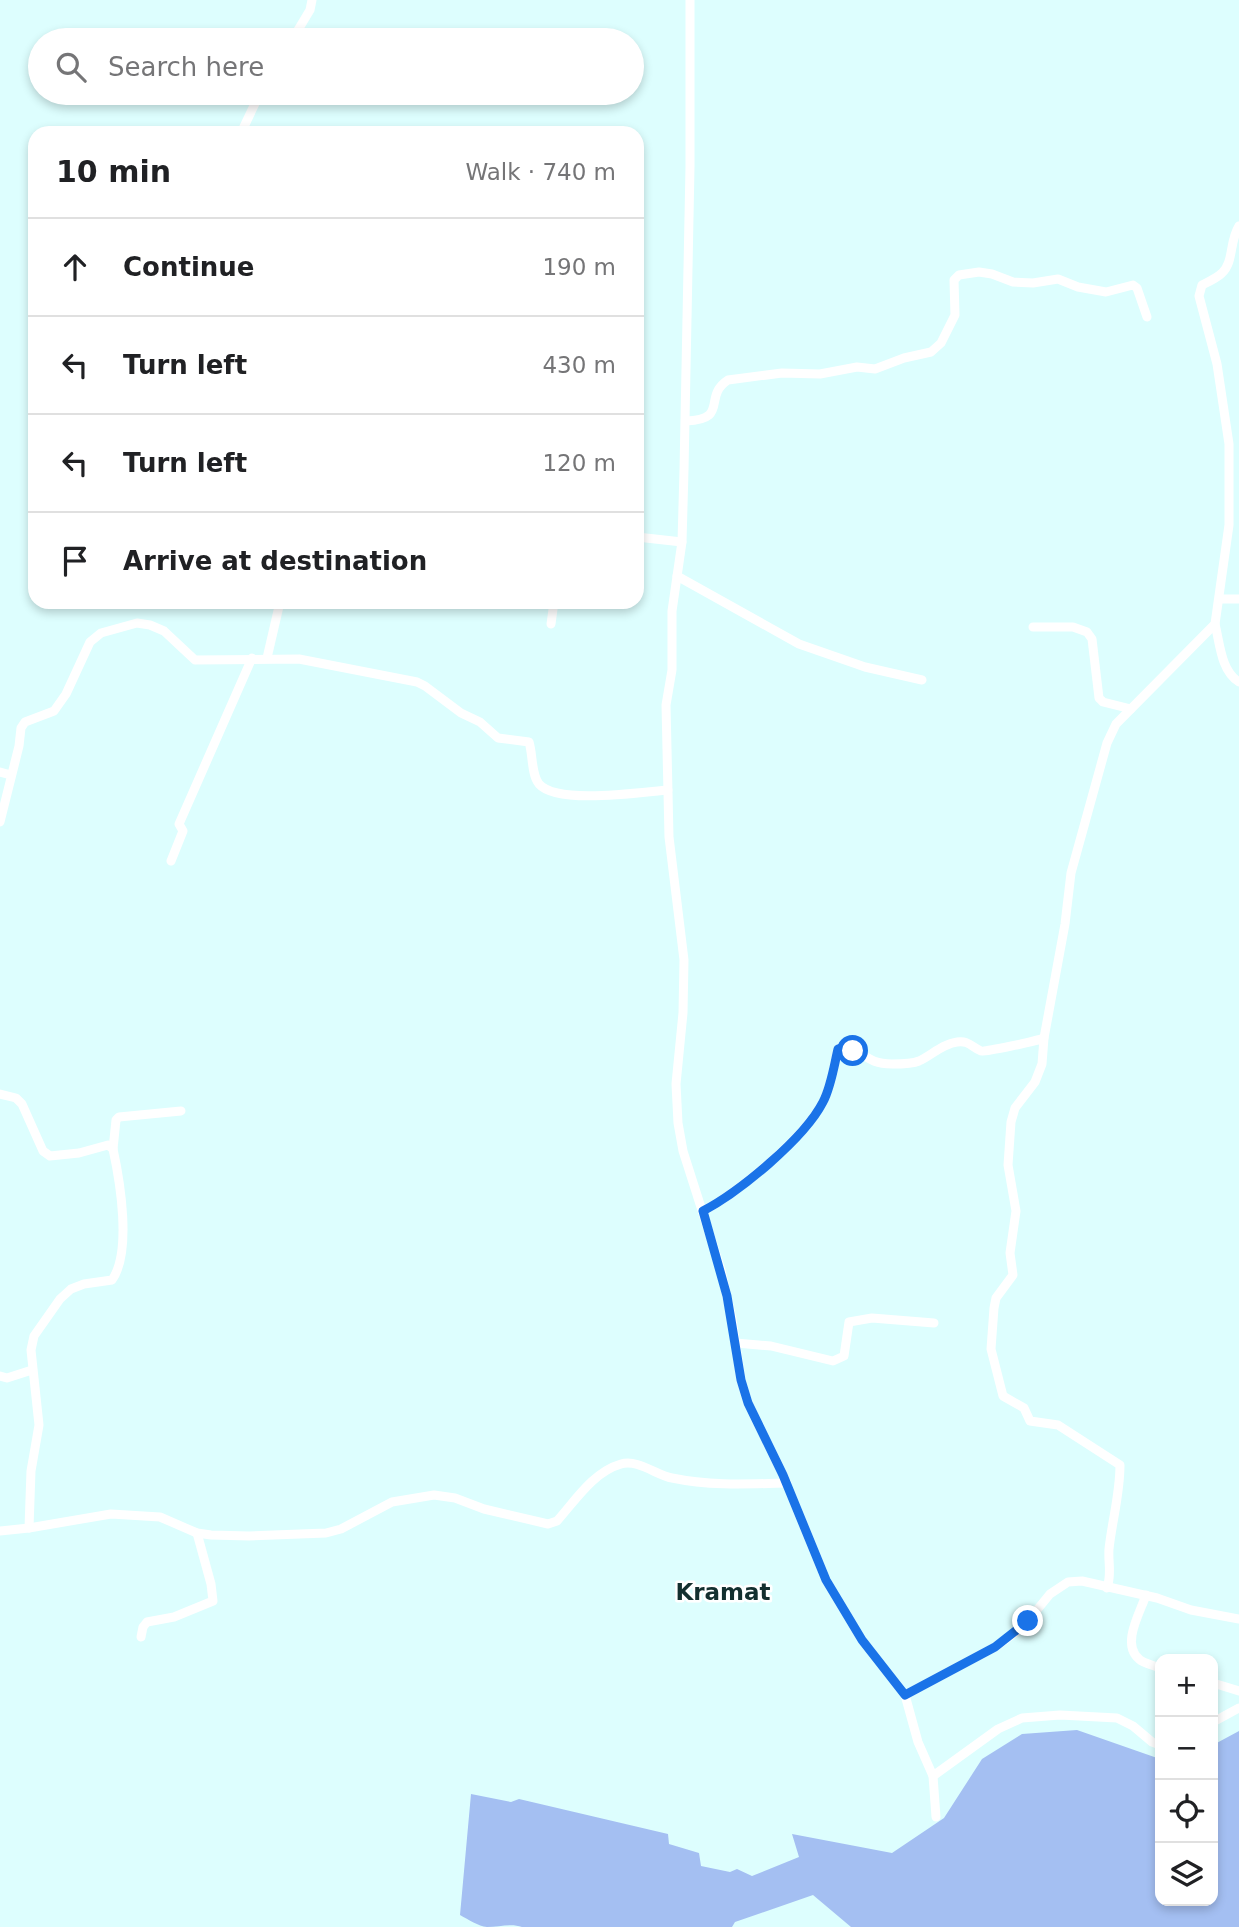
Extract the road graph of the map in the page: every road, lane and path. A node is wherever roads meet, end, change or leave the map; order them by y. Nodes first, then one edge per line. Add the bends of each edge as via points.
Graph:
1 (312, 0) edge
2 (690, 0) edge
3 (299, 28) edge
4 (254, 105) edge
5 (244, 126) edge
6 (1239, 226) edge
7 (1147, 317) dead end
8 (685, 421) junction
9 (1234, 444) edge
10 (644, 538) edge
11 (682, 542) junction
12 (677, 576) junction
13 (1239, 598) edge
14 (1220, 599) junction
15 (278, 609) edge
16 (553, 609) edge
17 (551, 624) dead end
18 (1215, 624) junction
19 (1033, 627) dead end
20 (252, 658) junction
21 (267, 658) junction
22 (922, 680) dead end
23 (1239, 682) edge
24 (1131, 709) junction
25 (0, 772) edge
26 (11, 775) junction
27 (668, 790) junction
28 (0, 822) edge
29 (171, 861) dead end
30 (1044, 1038) junction
31 (0, 1094) edge
32 (181, 1111) dead end
33 (113, 1149) junction
34 (703, 1211) junction
35 (934, 1324) dead end
36 (736, 1343) junction
37 (32, 1370) junction
38 (0, 1376) edge
39 (787, 1483) junction
40 (29, 1528) junction
41 (0, 1531) edge
42 (197, 1533) junction
43 (1107, 1588) junction
44 (1146, 1595) junction
45 (1239, 1619) edge
46 (141, 1637) dead end
47 (1155, 1666) edge
48 (1218, 1685) edge
49 (1239, 1691) edge
50 (905, 1695) junction
51 (1239, 1708) edge
52 (1218, 1718) edge
53 (1155, 1743) edge
54 (933, 1776) junction
55 (936, 1817) dead end

1 - 3 street
2 - 8 street
4 - 5 street
6 - 9 street via 1232,240 1231,259 1223,273 1202,285 1199,296
7 - 8 street via 1133,285 1106,292 1058,279 1033,284 979,272 958,275 954,280 955,315 931,352 875,369 728,380 716,393 708,417
8 - 11 street
9 - 14 street
10 - 11 street
11 - 12 street
12 - 22 street via 799,644 865,667
12 - 27 street via 666,705
13 - 14 street
14 - 18 street
15 - 21 street
16 - 17 street
18 - 23 street via 1226,668
18 - 24 street
19 - 24 street via 1073,627 1087,632 1092,639 1099,698
20 - 21 street
20 - 26 street via 195,660 164,631 150,625 137,623 101,633 90,642 54,711 25,722 21,728
20 - 29 street via 179,824 183,831
21 - 27 street via 299,659 425,686 498,738 529,742 535,775 540,784 555,792 585,797
24 - 30 street via 1116,724 1107,743 1070,873
25 - 26 street
26 - 28 street
27 - 34 street via 684,960 678,1124
30 - 34 street via 990,1051 961,1041 918,1062 892,1064 868,1060 847,1046 841,1047 824,1101 792,1141 746,1183
30 - 43 street via 1035,1082 1015,1108 1011,1122 1008,1165 1016,1211 1010,1253 1013,1275 996,1298 991,1349 1003,1396 1024,1408 1030,1421 1058,1425 1120,1465
31 - 33 street via 22,1104 43,1151 50,1156 108,1146
32 - 33 street via 119,1117
33 - 37 street via 121,1186 118,1270 112,1280 84,1284 60,1299 34,1336
34 - 36 street
35 - 36 street via 872,1318 849,1322 844,1356 833,1361
36 - 39 street via 748,1403
37 - 38 street
37 - 40 street via 39,1425 31,1471
39 - 42 street via 670,1478 625,1463 588,1485 557,1521 548,1524 434,1495 393,1502 334,1532
39 - 50 street via 835,1596
40 - 41 street
40 - 42 street via 111,1514 160,1517
42 - 46 street via 213,1601 147,1622
43 - 44 street
43 - 50 street via 1068,1582 995,1647
44 - 45 street
44 - 47 street via 1132,1644 1140,1661
48 - 49 street
50 - 54 street
51 - 52 street
53 - 54 street via 1117,1718 1022,1718 998,1729
54 - 55 street

